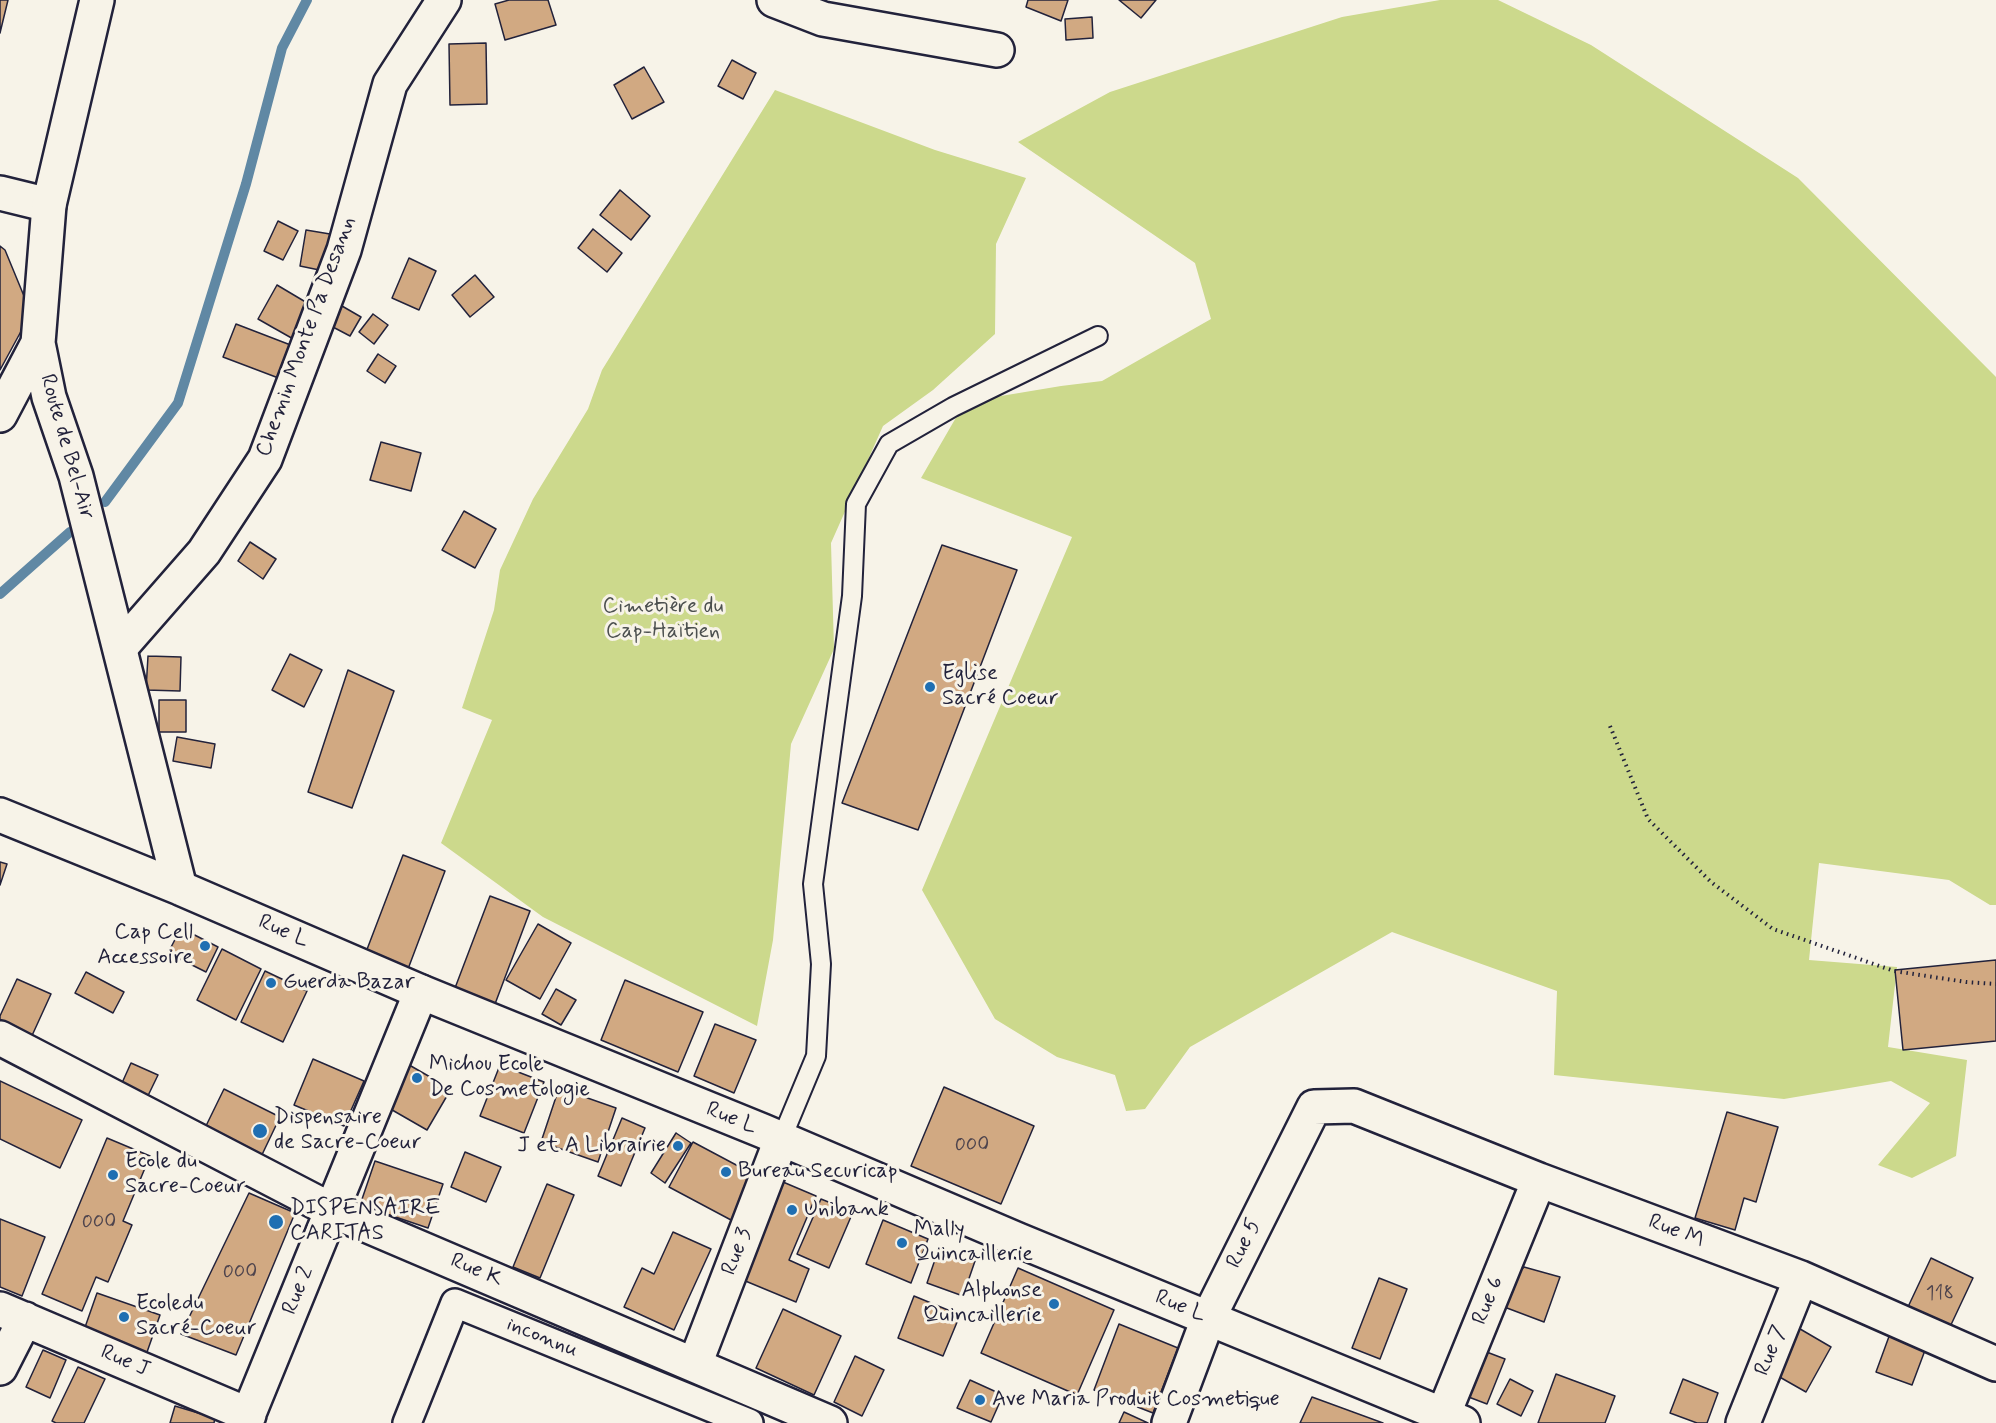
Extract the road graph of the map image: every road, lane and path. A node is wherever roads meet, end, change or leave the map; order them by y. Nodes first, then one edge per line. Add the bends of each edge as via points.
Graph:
1 (97, 0) edge
2 (444, 0) edge
3 (774, 0) edge
4 (997, 50) dead end
5 (0, 193) edge
6 (49, 205) junction
7 (1098, 336) dead end
8 (38, 343) junction
9 (0, 415) edge
10 (120, 648) junction
11 (1610, 726) dead end
12 (0, 815) edge
13 (180, 888) junction
14 (1996, 984) edge
15 (421, 992) junction
16 (0, 1038) edge
17 (1354, 1106) joint
18 (781, 1140) junction
19 (1539, 1180) junction
20 (331, 1210) junction
21 (1801, 1278) junction
22 (13, 1314) edge
23 (1208, 1319) junction
24 (694, 1364) junction
25 (1996, 1364) edge
26 (0, 1368) edge
27 (247, 1419) edge
28 (1449, 1420) edge
29 (407, 1423) edge
30 (749, 1423) edge
31 (830, 1423) edge
32 (1169, 1423) edge
33 (1743, 1423) edge

1 - 6 street, Route de Bel-Air
2 - 10 street, Chemin Monte Pa Desann via 390,84 344,249 265,459 204,552
3 - 4 street via 823,20
5 - 6 street
6 - 8 street, Route de Bel-Air
7 - 18 lane via 953,407 889,444 856,504 852,596 813,884 821,964 816,1056
8 - 9 street
8 - 10 street, Route de Bel-Air via 49,397 76,476
10 - 13 street, Route de Bel-Air
11 - 14 path via 1648,819 1711,882 1773,929 1894,971
12 - 13 street, Rue L
13 - 15 street, Rue L
15 - 18 street, Rue L
15 - 20 street, Rue 2
16 - 20 street, Rue K
17 - 19 street, Rue M
17 - 23 street, Rue 5 via 1314,1107
18 - 23 street, Rue L
18 - 24 street, Rue 3
19 - 21 street, Rue M
19 - 28 street, Rue 6
20 - 24 street, Rue K
20 - 27 street, Rue 2
21 - 25 street, Rue M
21 - 33 street, Rue 7
22 - 26 street
22 - 27 street, Rue J
23 - 28 street, Rue L
23 - 32 street, Rue 5
24 - 31 street, Rue K
29 - 30 street, inconnu via 455,1303

